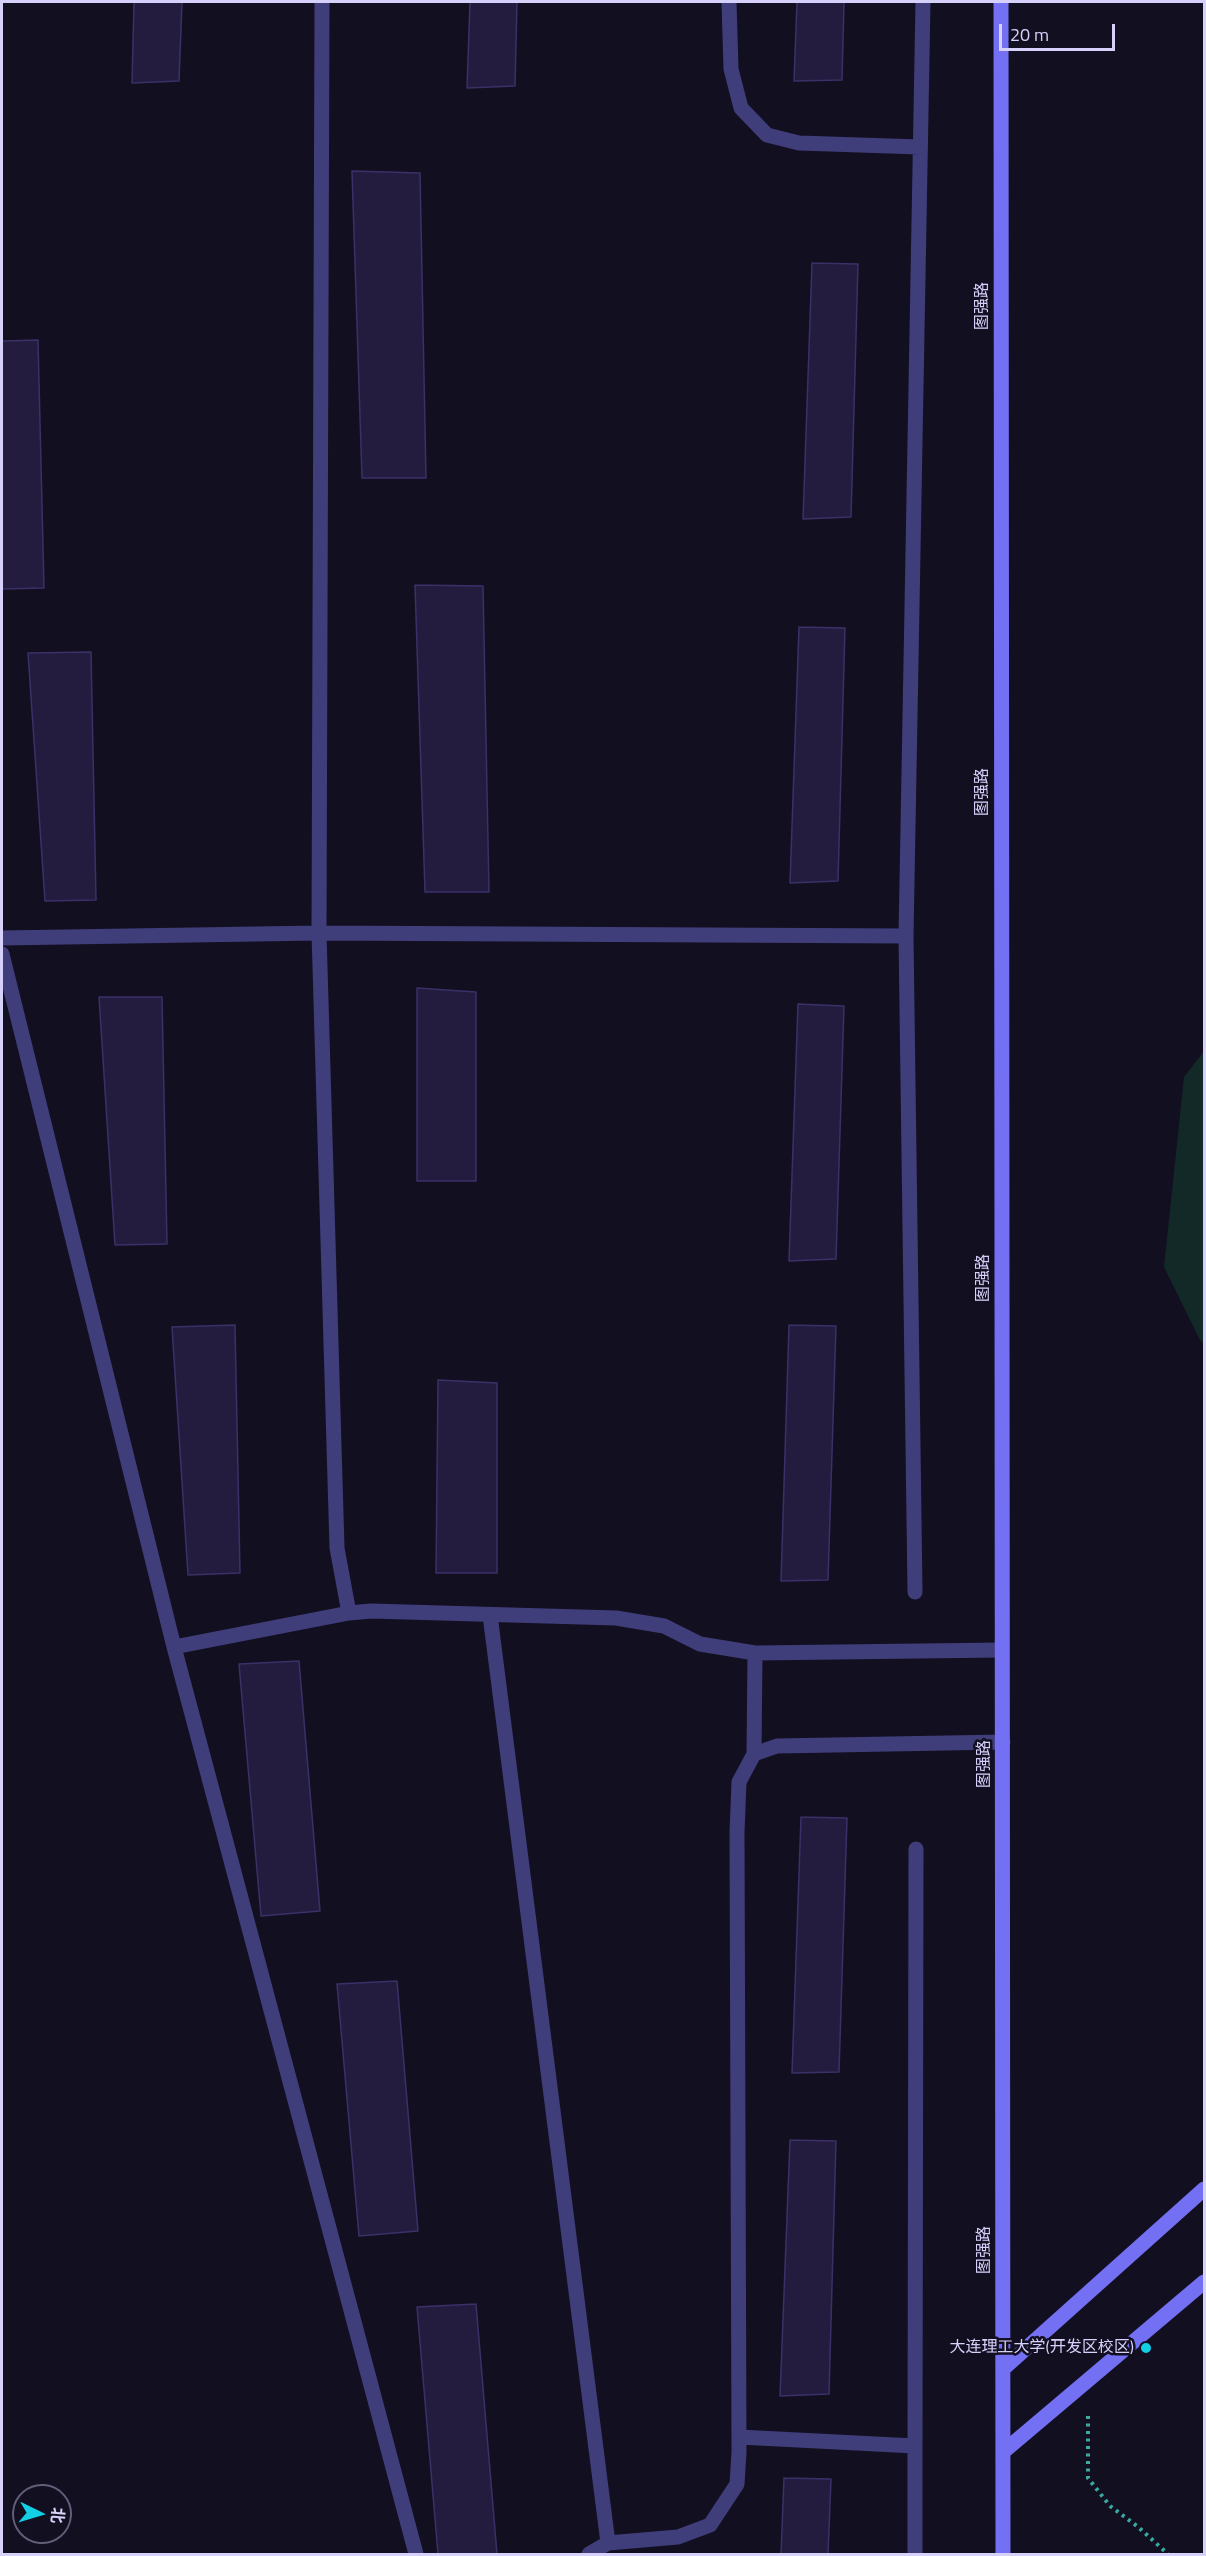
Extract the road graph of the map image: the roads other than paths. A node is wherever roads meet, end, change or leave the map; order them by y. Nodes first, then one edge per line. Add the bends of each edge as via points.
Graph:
1 (322, 2) edge
2 (729, 2) edge
3 (923, 2) edge
4 (1001, 2) edge
5 (920, 147) junction
6 (318, 933) junction
7 (906, 936) junction
8 (2, 938) edge
9 (2, 954) edge
10 (915, 1592) dead end
11 (349, 1613) junction
12 (490, 1615) junction
13 (174, 1647) junction
14 (1002, 1650) junction
15 (755, 1653) junction
16 (1003, 1742) junction
17 (754, 1754) junction
18 (916, 1849) dead end
19 (1204, 2189) edge
20 (1204, 2282) edge
21 (1003, 2369) junction
22 (739, 2437) junction
23 (915, 2446) junction
24 (1003, 2452) junction
25 (608, 2543) junction
26 (416, 2554) edge
27 (589, 2554) edge
28 (915, 2554) edge
29 (1003, 2554) edge

1 - 6 street
2 - 5 street via 731,69 741,108 767,135 799,143
3 - 5 street
4 - 14 street, 图强路
5 - 7 street
6 - 7 street
6 - 8 street
6 - 11 street via 338,1548
7 - 10 street
9 - 13 street
11 - 12 street
11 - 13 street
12 - 15 street via 616,1618 664,1626 700,1644
12 - 25 street
13 - 26 street
14 - 15 street
14 - 16 street, 图强路
15 - 17 street
16 - 17 street via 777,1746
16 - 21 street, 图强路
17 - 22 street via 738,1782
18 - 23 street
19 - 21 street
20 - 24 street
21 - 24 street, 图强路
22 - 23 street
22 - 25 street via 737,2484 710,2525 678,2537
23 - 28 street
24 - 29 street, 图强路
25 - 27 street

